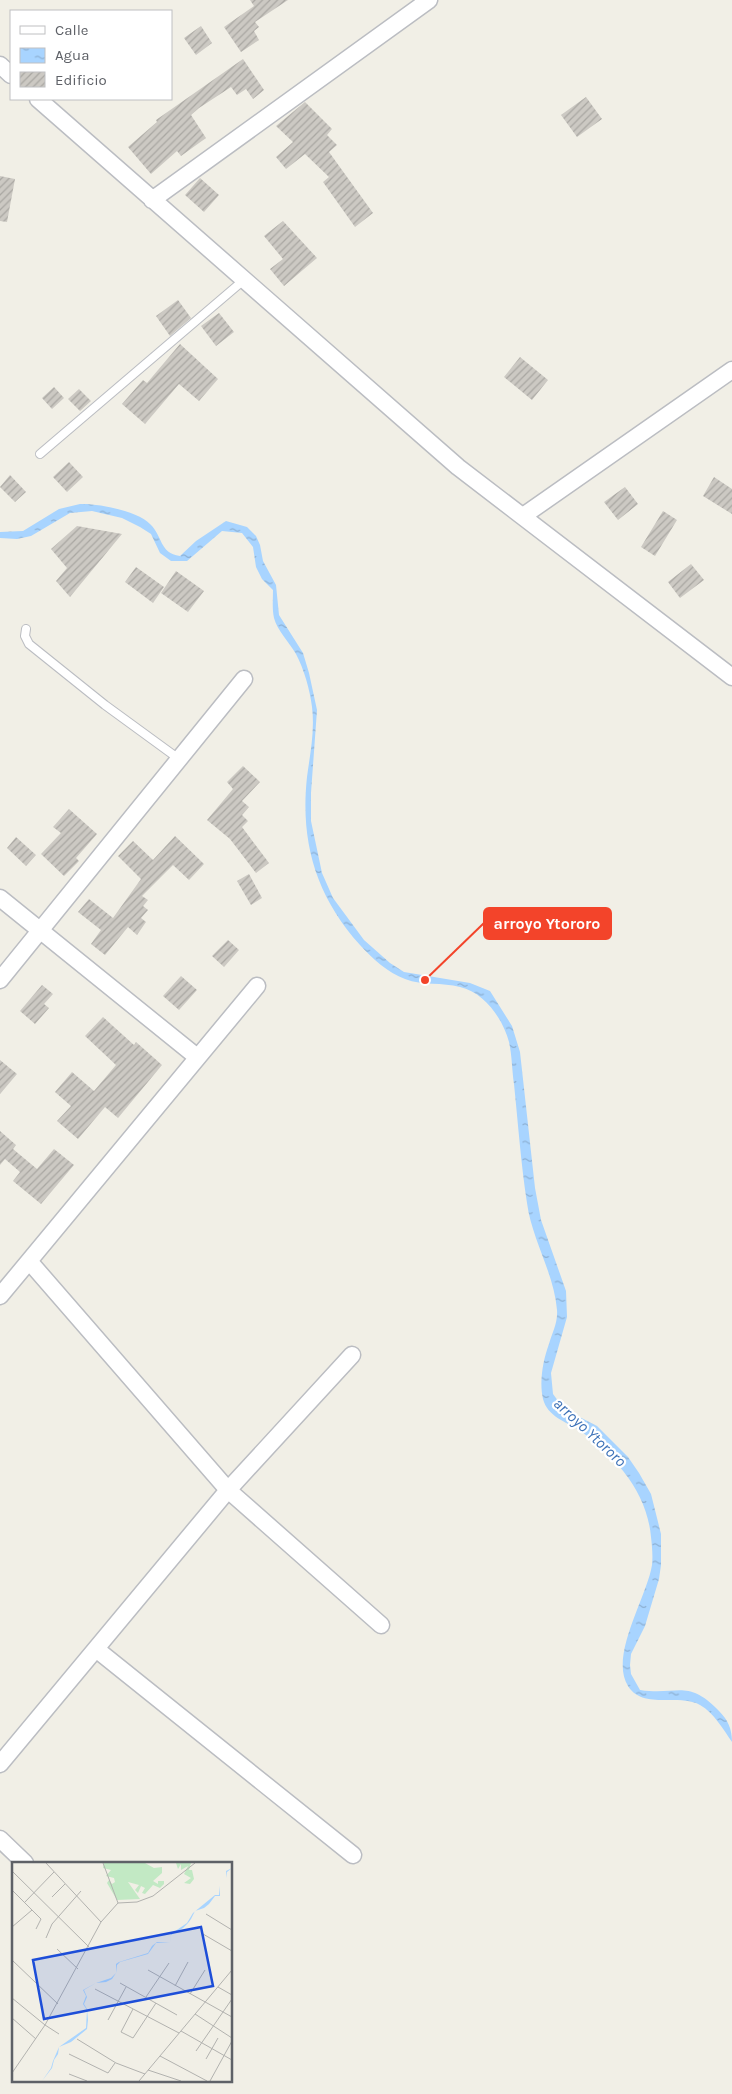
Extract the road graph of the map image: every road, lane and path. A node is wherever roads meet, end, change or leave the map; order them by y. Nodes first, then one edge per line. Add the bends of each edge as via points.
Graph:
1 (429, 0) edge
2 (0, 65) edge
3 (10, 74) edge
4 (39, 100) edge
5 (152, 200) junction
6 (244, 279) junction
7 (732, 370) edge
8 (40, 454) dead end
9 (523, 516) junction
10 (26, 629) dead end
11 (732, 676) edge
12 (244, 679) dead end
13 (179, 759) junction
14 (0, 898) edge
15 (40, 931) junction
16 (0, 980) edge
17 (257, 986) dead end
18 (197, 1057) junction
19 (29, 1262) junction
20 (0, 1296) edge
21 (352, 1355) dead end
22 (228, 1490) junction
23 (381, 1625) dead end
24 (96, 1649) junction
25 (0, 1764) edge
26 (0, 1839) edge
27 (352, 1855) dead end
28 (24, 1862) edge

1 - 5 street
2 - 3 street
4 - 5 street
5 - 6 street
6 - 8 lane
6 - 9 street via 458,467
7 - 9 street
9 - 11 street
10 - 13 lane via 29,644
12 - 13 street
13 - 15 street
14 - 15 street
15 - 16 street
15 - 18 street
17 - 18 street
18 - 19 street
19 - 20 street
19 - 22 street
21 - 22 street
22 - 23 street
22 - 24 street
24 - 25 street
24 - 27 street
26 - 28 street

